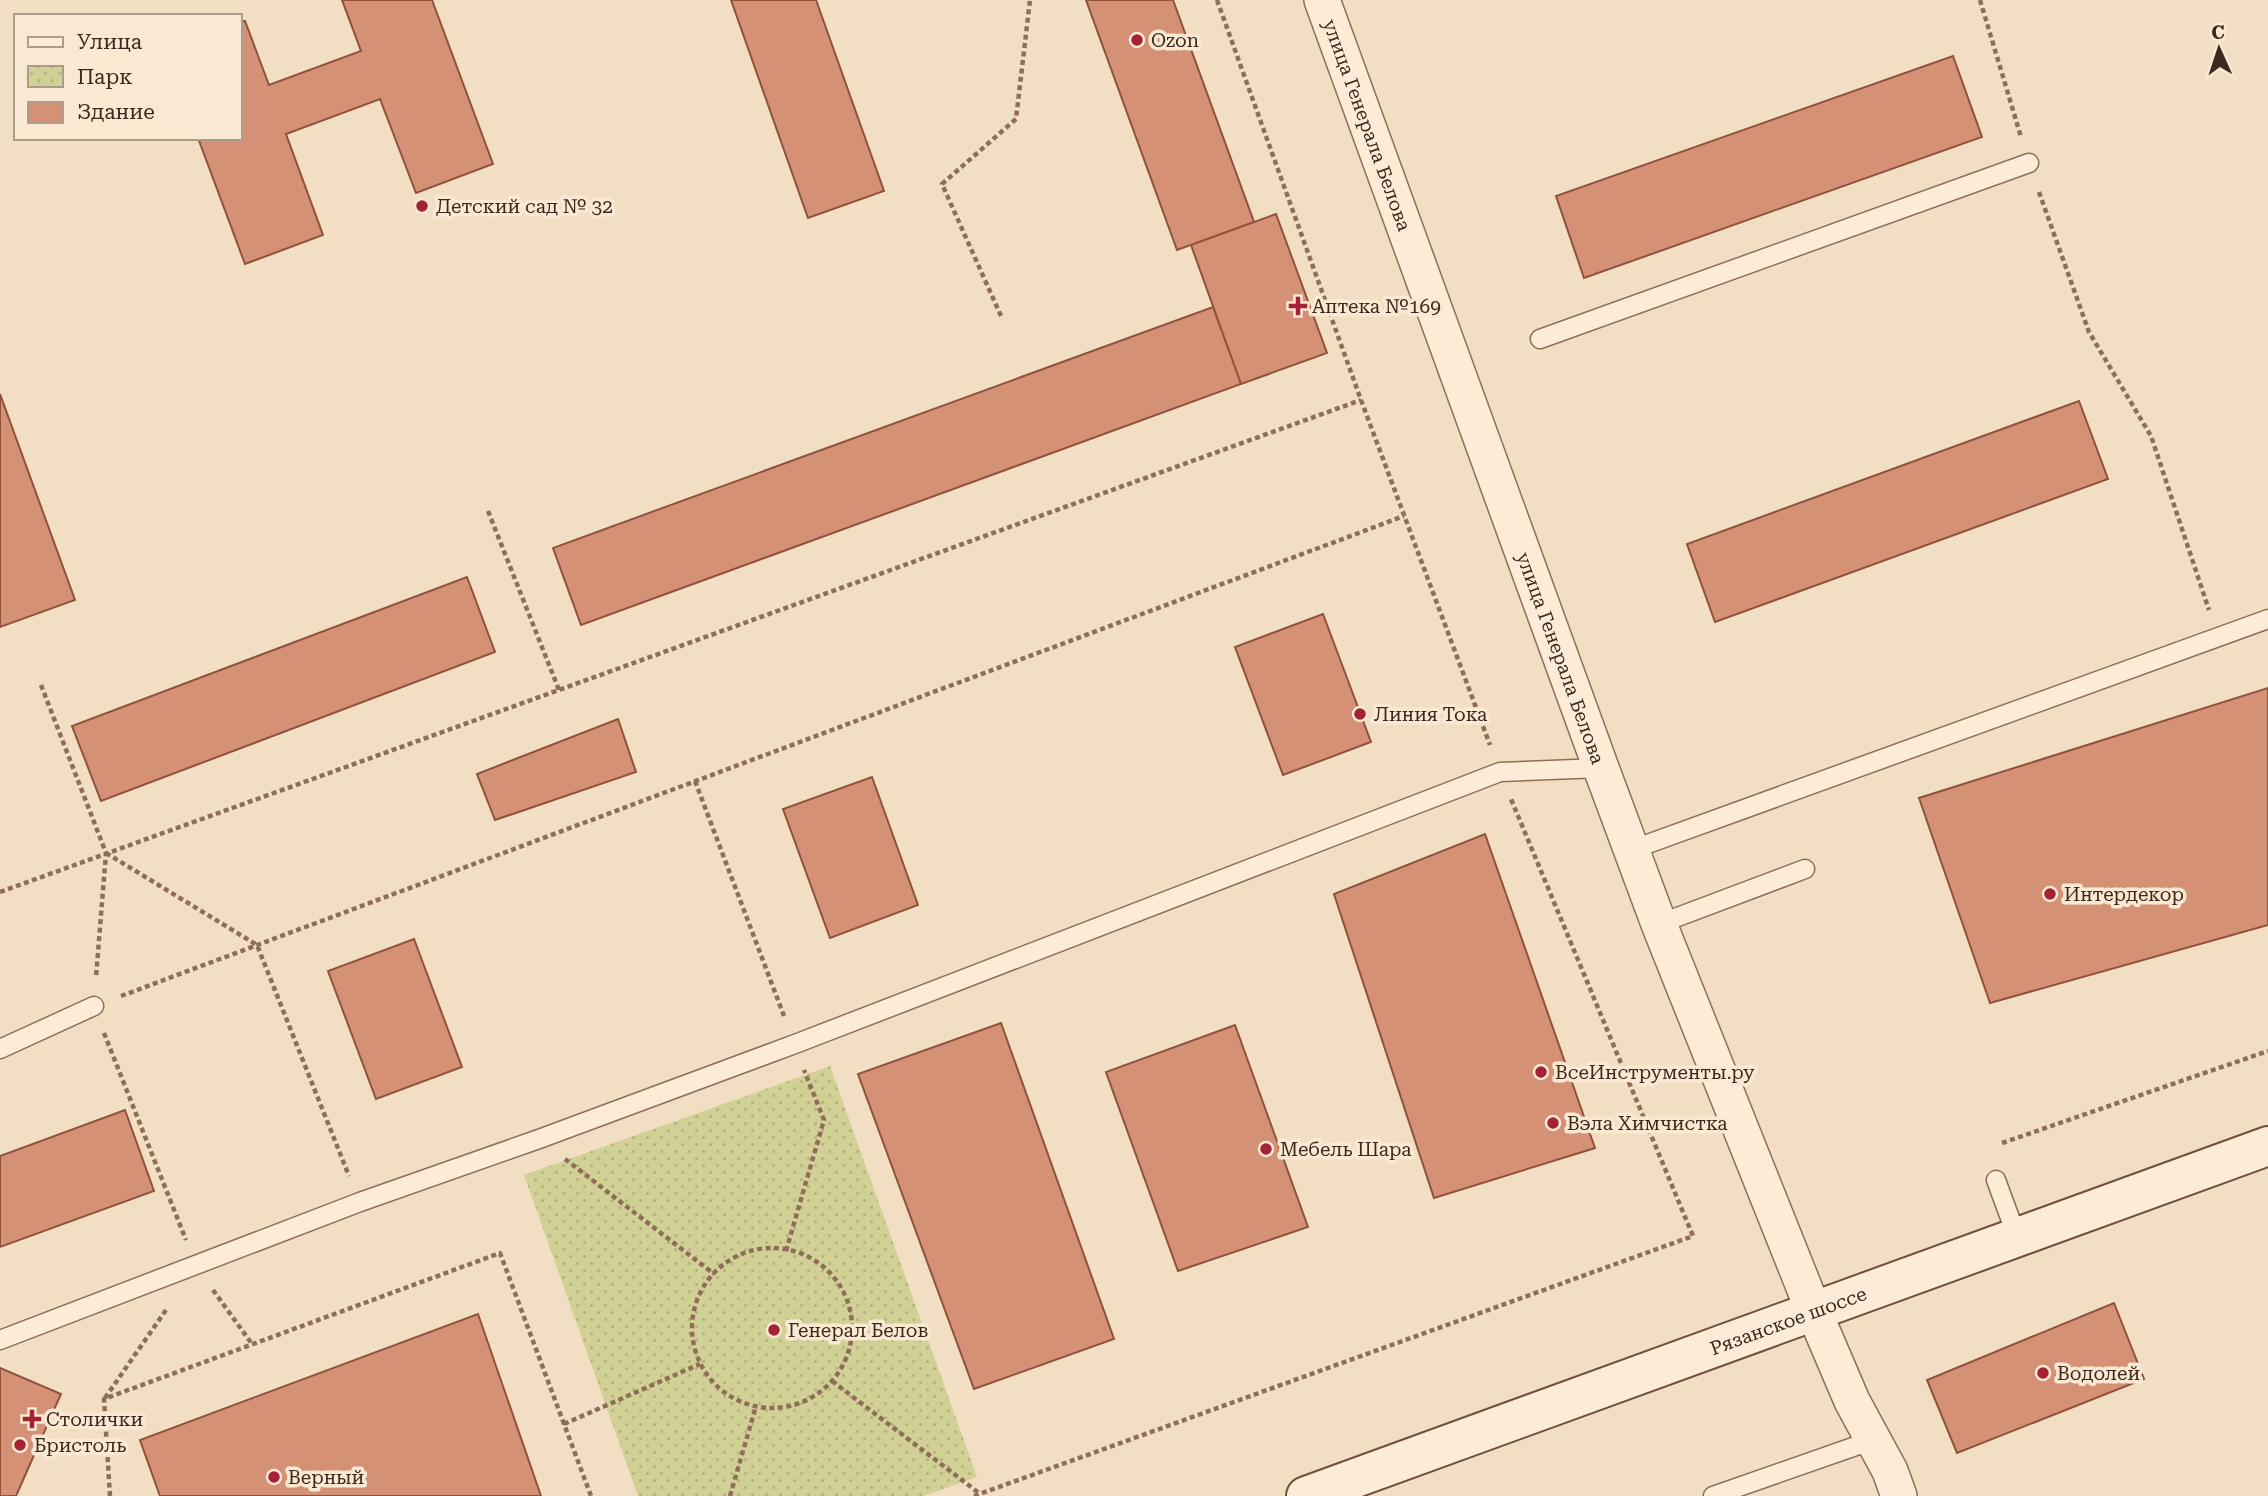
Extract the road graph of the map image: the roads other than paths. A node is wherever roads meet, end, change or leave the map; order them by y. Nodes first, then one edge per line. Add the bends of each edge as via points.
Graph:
1 (1322, 0) edge
2 (2029, 163) road end
3 (1540, 339) dead end
4 (2268, 619) edge
5 (1601, 768) junction
6 (1631, 850) junction
7 (1805, 869) dead end
8 (1659, 924) junction
9 (94, 1006) road end
10 (0, 1049) edge
11 (2268, 1146) edge
12 (1996, 1180) dead end
13 (2017, 1237) junction
14 (1814, 1312) junction
15 (0, 1340) edge
16 (1872, 1440) junction
17 (1306, 1496) edge
18 (1713, 1496) edge
19 (1899, 1496) edge

1 - 5 street, улица Генерала Белова
2 - 3 lane
4 - 6 lane
5 - 6 street, улица Генерала Белова
5 - 15 lane via 1500,772 795,1044 360,1202
6 - 8 street, улица Генерала Белова
7 - 8 lane
8 - 14 street, улица Генерала Белова
9 - 10 lane
11 - 13 main road, Рязанское шоссе
12 - 13 lane
13 - 14 main road, Рязанское шоссе
14 - 16 street, улица Генерала Белова
14 - 17 main road, Рязанское шоссе
16 - 18 lane
16 - 19 street, улица Генерала Белова

